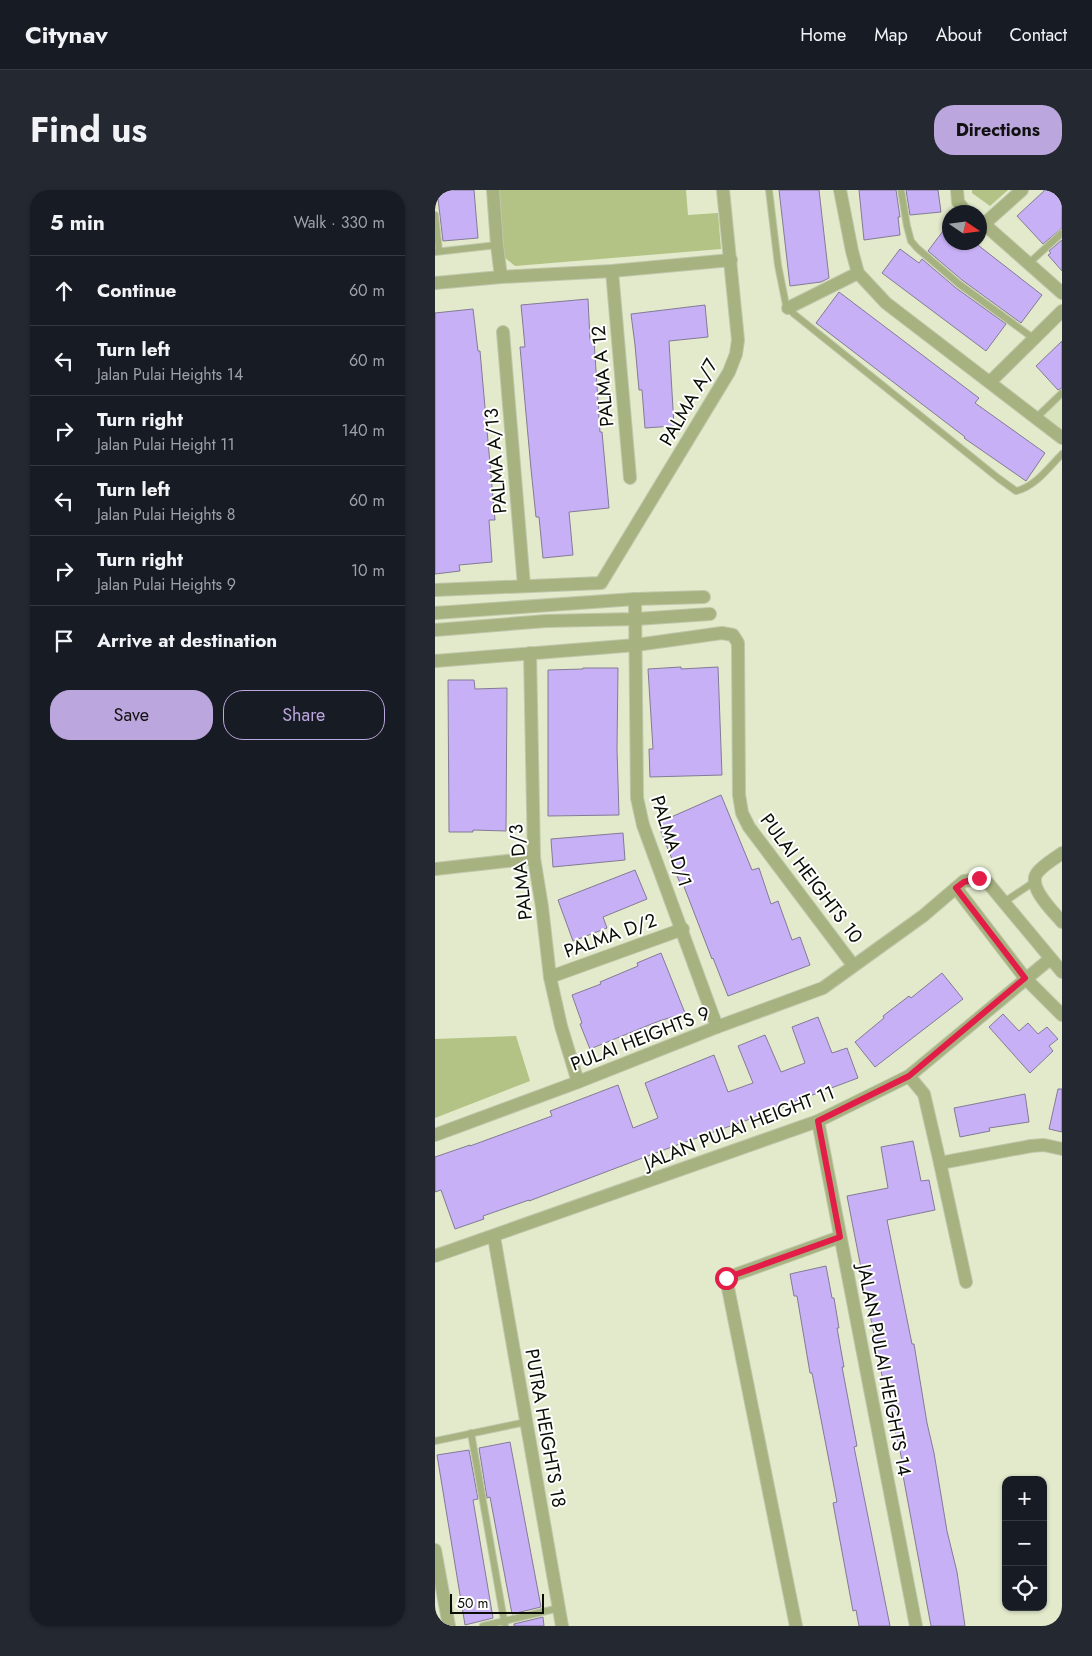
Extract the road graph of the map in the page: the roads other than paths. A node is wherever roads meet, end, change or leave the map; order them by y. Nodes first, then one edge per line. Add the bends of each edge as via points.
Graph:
1 (493, 190) edge
2 (723, 190) edge
3 (769, 190) edge
4 (840, 190) edge
5 (901, 190) edge
6 (957, 190) edge
7 (1022, 190) edge
8 (960, 205) edge
9 (435, 215) edge
10 (987, 219) edge
11 (987, 227) edge
12 (1062, 233) edge
13 (497, 246) junction
14 (437, 251) edge
15 (731, 260) junction
16 (1028, 264) junction
17 (612, 271) junction
18 (858, 273) junction
19 (501, 277) junction
20 (435, 283) edge
21 (1062, 293) edge
22 (788, 308) junction
23 (1062, 311) edge
24 (503, 332) dead end
25 (1033, 338) junction
26 (990, 382) junction
27 (1062, 393) edge
28 (1036, 418) junction
29 (1062, 438) edge
30 (1062, 454) edge
31 (630, 478) dead end
32 (524, 586) junction
33 (435, 590) edge
34 (704, 597) dead end
35 (635, 599) junction
36 (435, 613) edge
37 (710, 614) dead end
38 (636, 619) junction
39 (435, 630) edge
40 (636, 645) junction
41 (530, 654) junction
42 (435, 661) edge
43 (1062, 852) edge
44 (534, 858) junction
45 (435, 869) edge
46 (1034, 882) junction
47 (956, 888) junction
48 (1003, 902) junction
49 (1062, 922) edge
50 (683, 929) junction
51 (1050, 959) junction
52 (853, 965) junction
53 (1062, 972) edge
54 (550, 977) junction
55 (1025, 978) junction
56 (1062, 1015) edge
57 (717, 1027) junction
58 (909, 1076) junction
59 (578, 1082) junction
60 (818, 1121) junction
61 (435, 1135) edge
62 (1062, 1149) edge
63 (940, 1163) junction
64 (494, 1236) junction
65 (840, 1237) junction
66 (435, 1256) edge
67 (966, 1282) dead end
68 (526, 1422) junction
69 (471, 1433) junction
70 (435, 1440) edge
71 (435, 1550) edge
72 (559, 1608) junction
73 (505, 1623) edge
74 (449, 1626) edge
75 (483, 1626) edge
76 (562, 1626) edge
77 (796, 1626) edge
78 (915, 1626) edge

1 - 13 street
2 - 15 street, PALMA A/7
3 - 22 lane via 778,265
4 - 18 street
5 - 25 lane via 911,241 917,248 959,284
6 - 8 street
7 - 10 street
9 - 14 lane
11 - 16 street
12 - 16 lane
13 - 14 lane
13 - 19 street
15 - 17 street
15 - 32 street, PALMA A/7 via 738,340 729,372 601,583
16 - 21 street
17 - 19 street
17 - 31 street, PALMA A 12
18 - 22 street
18 - 26 street via 886,303
19 - 20 street
22 - 30 lane via 1016,491 1037,479
23 - 25 street
24 - 32 street, PALMA A/13
25 - 26 street
26 - 28 street
27 - 28 lane
28 - 29 street
32 - 33 street
34 - 35 street
35 - 36 street
35 - 38 street, PALMA D/1
37 - 38 street
38 - 39 street via 547,621
38 - 40 street, PALMA D/1
40 - 41 street
40 - 50 street, PALMA D/1 via 637,798 643,825
40 - 52 street, PULAI HEIGHTS 10 via 722,633 733,636 739,643 739,795 742,813 749,827
41 - 42 street
41 - 44 street, PALMA D/3
43 - 46 street via 1036,874
44 - 45 street
44 - 54 street, PALMA D/3
46 - 48 lane
46 - 49 street
47 - 48 street, PULAI HEIGHTS 9 via 979,878 988,883
47 - 52 street, PULAI HEIGHTS 9
47 - 55 street
48 - 51 street
50 - 54 street, PALMA D/2
50 - 57 street, PALMA D/1
51 - 53 street
51 - 55 street, JALAN PULAI HEIGHT 11
52 - 57 street, PULAI HEIGHTS 9 via 823,988
54 - 59 street, PALMA D/3
55 - 56 street
55 - 58 street, JALAN PULAI HEIGHT 11
57 - 59 street, PULAI HEIGHTS 9
58 - 60 street, JALAN PULAI HEIGHT 11
58 - 63 street via 924,1094
59 - 61 street, PULAI HEIGHTS 9
60 - 64 street, JALAN PULAI HEIGHT 11
60 - 65 street, JALAN PULAI HEIGHTS 14
62 - 63 street via 1031,1146
63 - 67 street
64 - 66 street, JALAN PULAI HEIGHT 11
64 - 68 street, PUTRA HEIGHTS 18
65 - 77 street via 726,1278
65 - 78 street, JALAN PULAI HEIGHTS 14
68 - 69 lane
68 - 72 street, PUTRA HEIGHTS 18
69 - 70 lane
69 - 73 lane
71 - 74 street
72 - 73 lane
72 - 76 street, PUTRA HEIGHTS 18
73 - 75 lane

